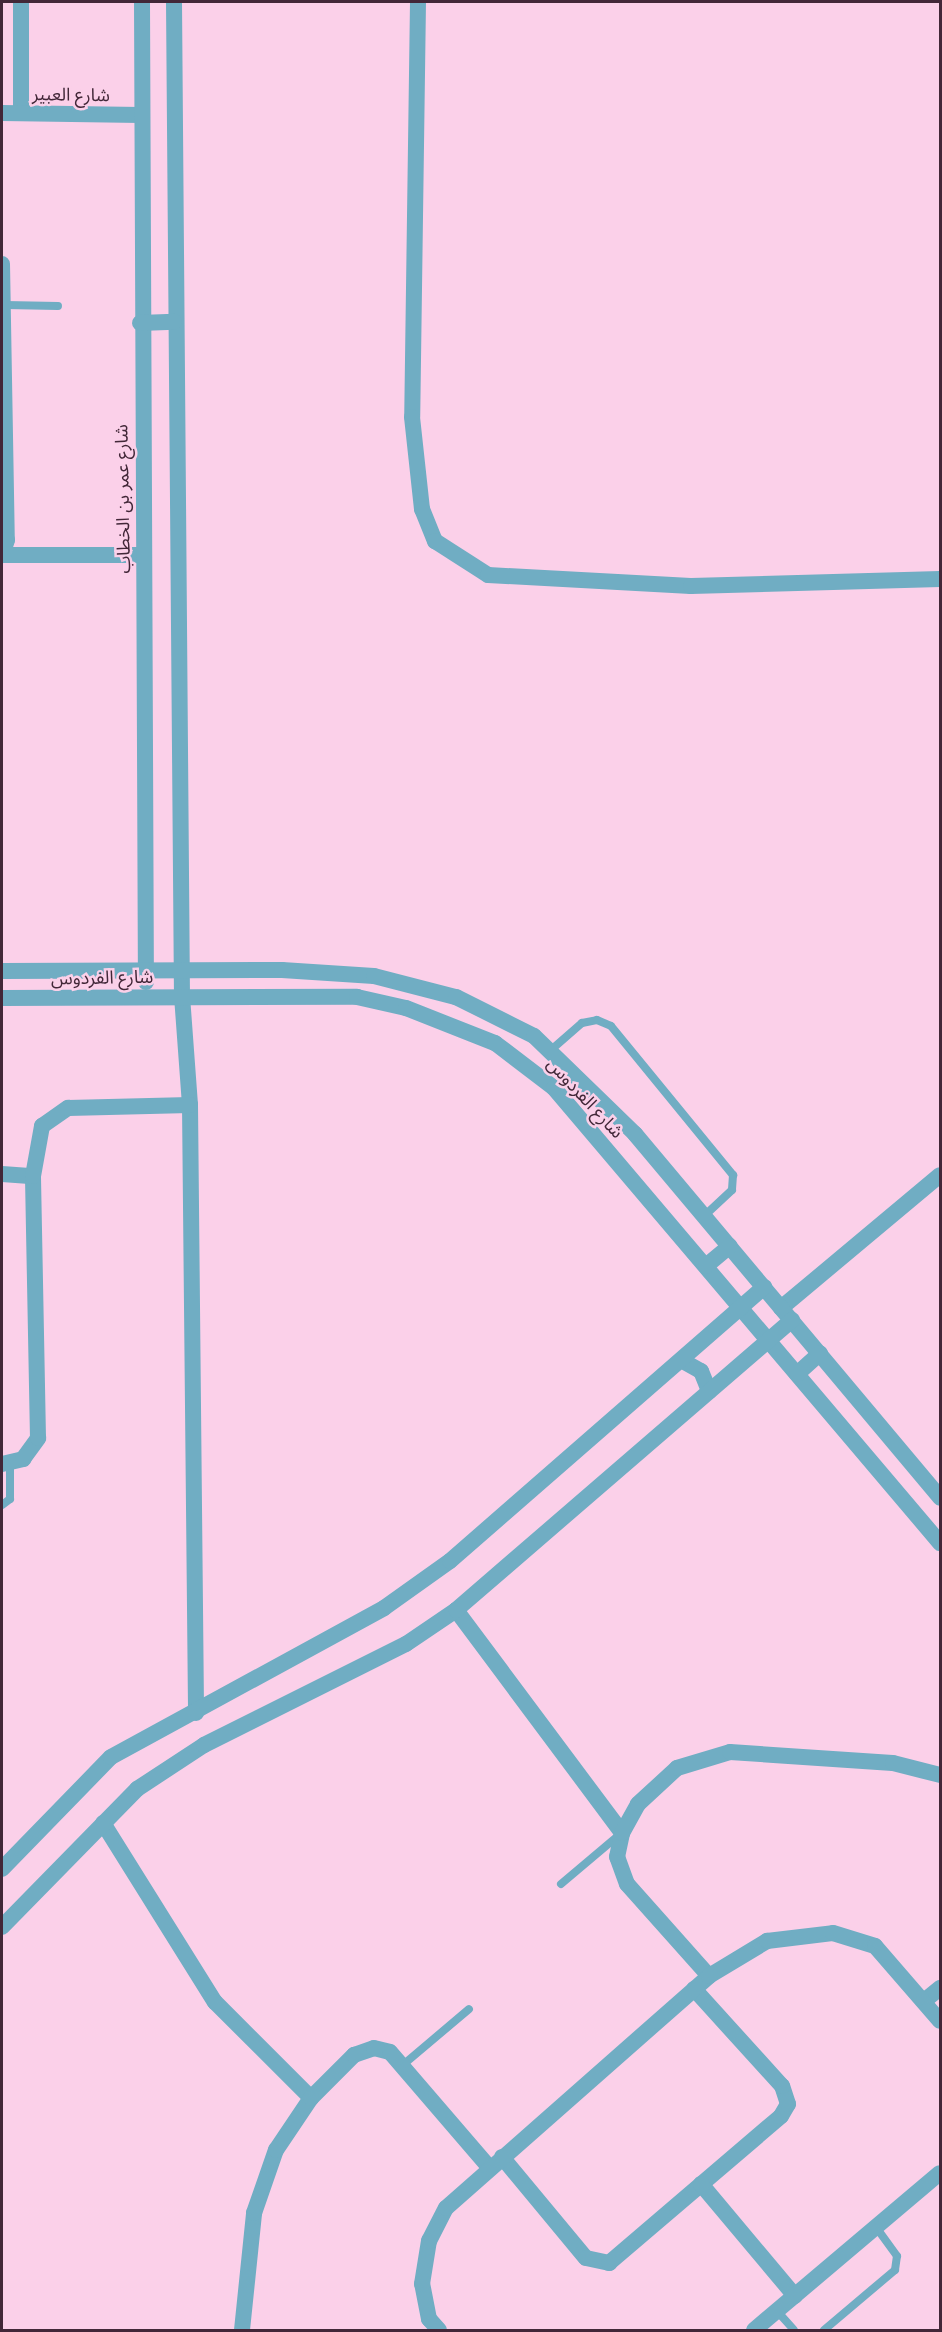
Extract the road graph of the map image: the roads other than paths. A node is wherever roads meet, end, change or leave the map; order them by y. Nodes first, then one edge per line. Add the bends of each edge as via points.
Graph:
1 (21, 2) edge
2 (142, 2) edge
3 (174, 2) edge
4 (418, 2) edge
5 (2, 113) edge
6 (21, 113) junction
7 (141, 115) junction
8 (2, 264) edge
9 (5, 305) junction
10 (58, 306) dead end
11 (174, 321) junction
12 (140, 323) junction
13 (2, 555) edge
14 (142, 555) junction
15 (940, 579) edge
16 (179, 970) junction
17 (2, 971) edge
18 (146, 971) junction
19 (182, 996) junction
20 (146, 997) junction
21 (2, 998) edge
22 (551, 1050) junction
23 (190, 1105) junction
24 (2, 1174) edge
25 (940, 1175) edge
26 (33, 1176) junction
27 (705, 1215) junction
28 (730, 1246) junction
29 (706, 1266) junction
30 (764, 1287) junction
31 (741, 1308) junction
32 (787, 1314) junction
33 (768, 1340) junction
34 (820, 1353) junction
35 (681, 1360) junction
36 (797, 1374) junction
37 (709, 1391) junction
38 (6, 1464) edge
39 (940, 1496) edge
40 (2, 1505) edge
41 (940, 1543) edge
42 (456, 1610) junction
43 (196, 1713) junction
44 (940, 1775) edge
45 (103, 1822) junction
46 (622, 1833) junction
47 (2, 1869) edge
48 (561, 1884) dead end
49 (2, 1927) edge
50 (709, 1976) junction
51 (940, 1988) edge
52 (694, 1989) junction
53 (924, 2001) junction
54 (469, 2009) dead end
55 (940, 2021) edge
56 (404, 2064) junction
57 (311, 2098) junction
58 (495, 2162) junction
59 (940, 2173) edge
60 (700, 2184) junction
61 (876, 2227) junction
62 (795, 2296) junction
63 (777, 2311) junction
64 (242, 2331) edge
65 (439, 2331) edge
66 (754, 2331) edge
67 (794, 2331) edge
68 (824, 2331) edge

1 - 6 street
2 - 7 street, شارع عمر بن الخطاب
3 - 11 street
4 - 15 street via 412,417 422,509 435,541 488,575 691,586
5 - 6 street, شارع العبير
6 - 7 street, شارع العبير
7 - 12 street, شارع عمر بن الخطاب
8 - 9 street
9 - 10 lane
9 - 13 street via 7,540
11 - 12 street
11 - 16 street
12 - 14 street, شارع عمر بن الخطاب
13 - 14 street
14 - 18 street, شارع عمر بن الخطاب
16 - 18 street, شارع الفردوس
16 - 19 street
16 - 22 street, شارع الفردوس via 337,972 416,984 492,1012
17 - 18 street, شارع الفردوس
18 - 20 street, شارع عمر بن الخطاب
19 - 20 street, شارع الفردوس
19 - 23 street
19 - 29 street, شارع الفردوس via 357,997 406,1008 495,1043 554,1088
20 - 21 street, شارع الفردوس
22 - 27 street, شارع الفردوس via 601,1097
22 - 27 lane via 582,1023 597,1020 610,1026 733,1175 732,1190
23 - 26 street via 86,1107 52,1115 37,1139
23 - 43 street
24 - 26 street
25 - 32 street
26 - 38 street via 38,1438 23,1459
27 - 28 street, شارع الفردوس
28 - 29 street
28 - 30 street, شارع الفردوس
29 - 31 street, شارع الفردوس
30 - 31 street
30 - 32 street, شارع الفردوس
31 - 33 street, شارع الفردوس
31 - 35 street
32 - 33 street
32 - 34 street, شارع الفردوس
33 - 36 street, شارع الفردوس
33 - 37 street
34 - 36 street
34 - 39 street, شارع الفردوس
35 - 37 street via 701,1371
35 - 43 street via 450,1562 384,1608
36 - 41 street, شارع الفردوس
37 - 42 street
38 - 40 lane via 10,1499
42 - 45 street via 406,1644 204,1745 137,1789
42 - 46 street
43 - 47 street via 111,1757
44 - 46 street via 893,1763 730,1752 677,1768 638,1804
45 - 49 street
45 - 57 street via 215,2002
46 - 48 lane
46 - 50 street via 617,1857 627,1884
50 - 52 street
50 - 53 street via 767,1941 833,1933 875,1946
51 - 53 street
52 - 58 street
52 - 60 street via 782,2086 788,2104
53 - 55 street
54 - 56 lane
56 - 57 street via 374,2048 354,2055
56 - 58 street
57 - 64 street via 276,2150 254,2213
58 - 60 street via 595,2263 609,2263
58 - 65 street via 446,2208 429,2241 422,2284 429,2319
59 - 61 street
60 - 62 street
61 - 62 street
61 - 68 lane via 897,2256 895,2270
62 - 63 street
63 - 66 street
63 - 67 lane

